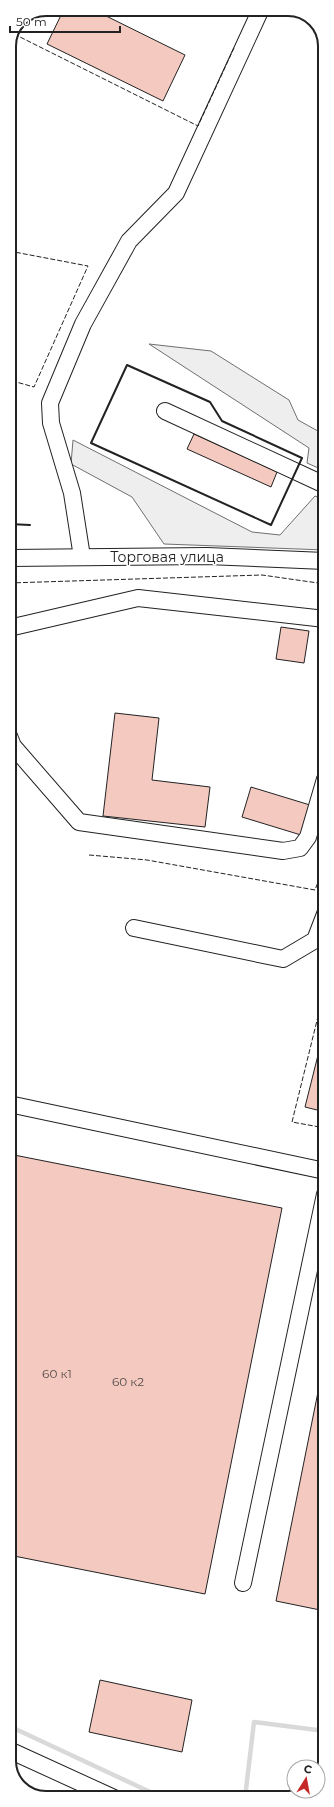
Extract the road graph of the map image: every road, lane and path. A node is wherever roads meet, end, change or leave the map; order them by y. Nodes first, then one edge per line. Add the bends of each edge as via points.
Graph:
1 (258, 16) edge
2 (165, 411) dead end
3 (318, 482) edge
4 (82, 557) junction
5 (16, 558) edge
6 (318, 561) edge
7 (318, 618) edge
8 (16, 626) edge
9 (16, 751) edge
10 (318, 803) edge
11 (134, 928) dead end
12 (318, 932) edge
13 (16, 1105) edge
14 (318, 1170) edge
15 (318, 1227) edge
16 (243, 1583) dead end
17 (16, 1753) edge
18 (99, 1791) edge

1 - 4 street via 176,193 129,241 83,324 50,404 50,423 72,493
2 - 3 street
4 - 5 street, Торговая улица
4 - 6 street, Торговая улица via 207,556
7 - 8 street via 138,598
9 - 10 street via 79,822 283,851 300,848 308,837
11 - 12 street via 283,959 315,940
13 - 14 street
15 - 16 street
17 - 18 street

